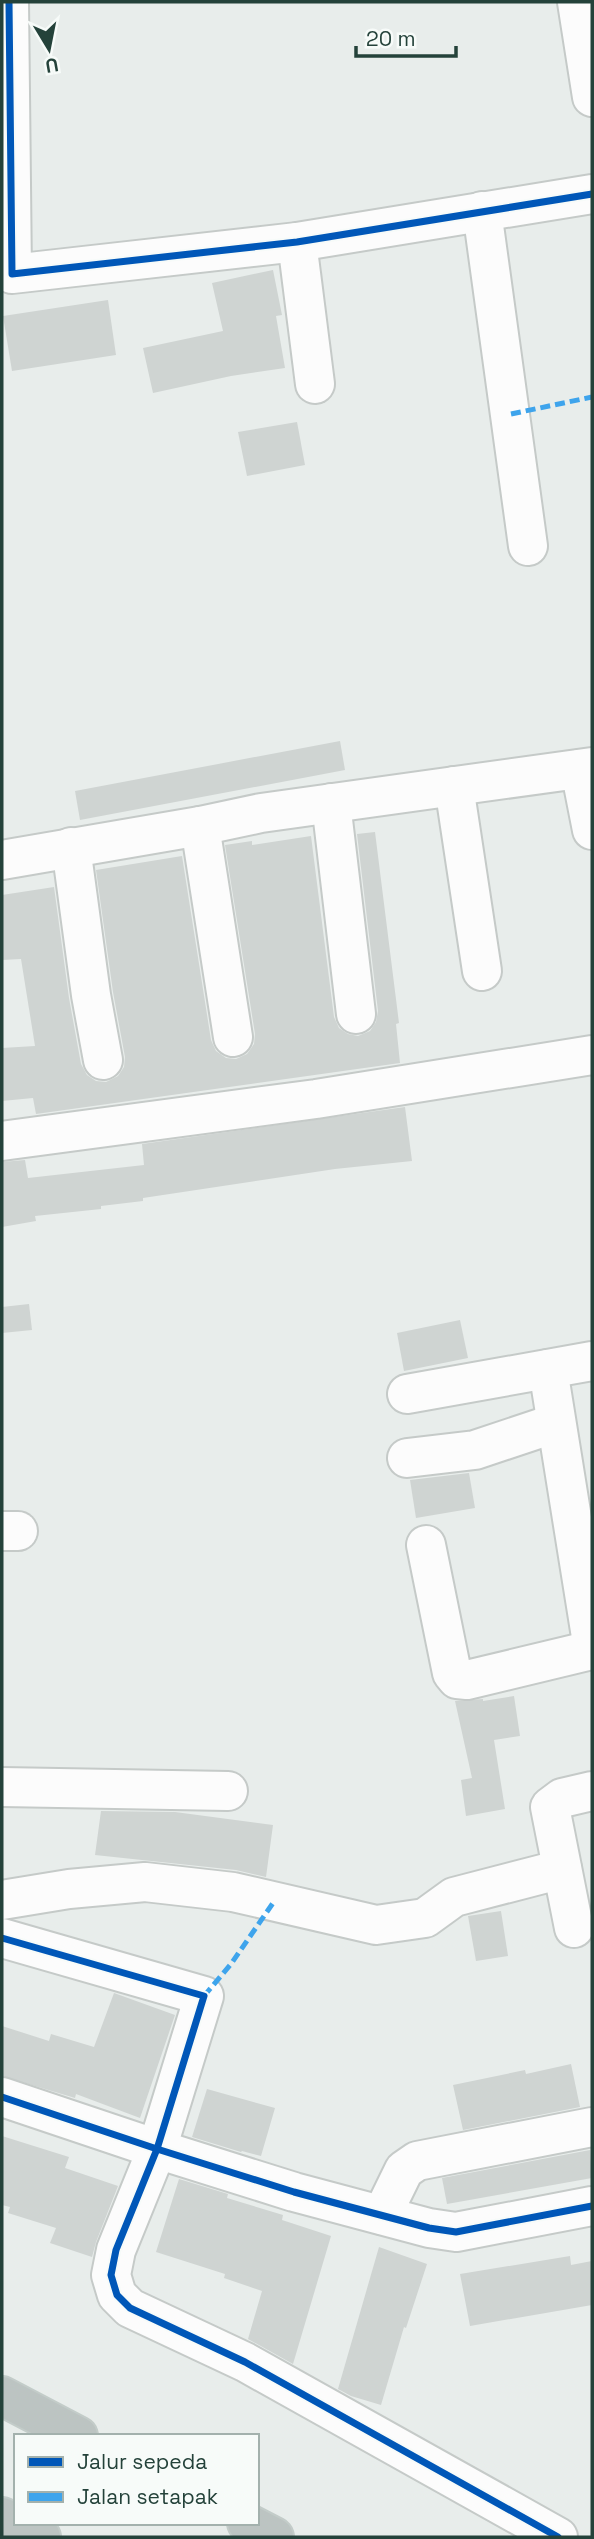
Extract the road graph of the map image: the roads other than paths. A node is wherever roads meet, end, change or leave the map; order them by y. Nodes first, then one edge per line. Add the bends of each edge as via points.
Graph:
1 (577, 2) edge
2 (7, 19) edge
3 (592, 97) edge
4 (592, 194) edge
5 (482, 211) junction
6 (297, 242) junction
7 (7, 275) edge
8 (315, 384) dead end
9 (528, 546) dead end
10 (586, 768) edge
11 (454, 786) junction
12 (331, 803) junction
13 (201, 826) junction
14 (592, 830) edge
15 (71, 847) junction
16 (2, 860) edge
17 (482, 971) dead end
18 (356, 1014) dead end
19 (233, 1037) dead end
20 (592, 1055) edge
21 (103, 1060) dead end
22 (2, 1141) edge
23 (592, 1361) edge
24 (548, 1369) junction
25 (407, 1394) dead end
26 (556, 1423) junction
27 (407, 1458) dead end
28 (426, 1545) dead end
29 (592, 1643) edge
30 (592, 1650) edge
31 (2, 1787) edge
32 (229, 1791) dead end
33 (592, 1791) edge
34 (562, 1869) junction
35 (2, 1900) edge
36 (574, 1928) dead end
37 (2, 1938) edge
38 (2, 2097) edge
39 (592, 2126) edge
40 (157, 2150) junction
41 (592, 2206) edge
42 (382, 2215) junction
43 (2, 2396) edge
44 (74, 2434) edge
45 (18, 2525) edge
46 (251, 2525) edge
47 (41, 2537) edge
48 (274, 2537) edge
49 (558, 2537) edge

1 - 3 street
2 - 7 street
4 - 5 street
5 - 6 street
5 - 9 street
6 - 7 street
6 - 8 street
10 - 11 street
10 - 14 street
11 - 12 street
11 - 17 street
12 - 13 street
12 - 18 street
13 - 15 street
13 - 19 street
15 - 16 street
15 - 21 street
20 - 22 street via 316,1099
23 - 24 street
24 - 25 street
24 - 26 street
26 - 27 street via 475,1450
26 - 29 street
28 - 30 street via 457,1679
31 - 32 street
33 - 34 street via 562,1798 550,1807
34 - 35 street via 454,1897 425,1918 376,1925 233,1892 145,1882
34 - 36 street
37 - 40 street via 204,1996
38 - 40 street
39 - 42 street via 417,2161 404,2170
40 - 42 street
40 - 49 street via 116,2250 111,2275 117,2295 130,2308 245,2362
41 - 42 street via 456,2232
43 - 44 highway
45 - 47 highway
46 - 48 highway

